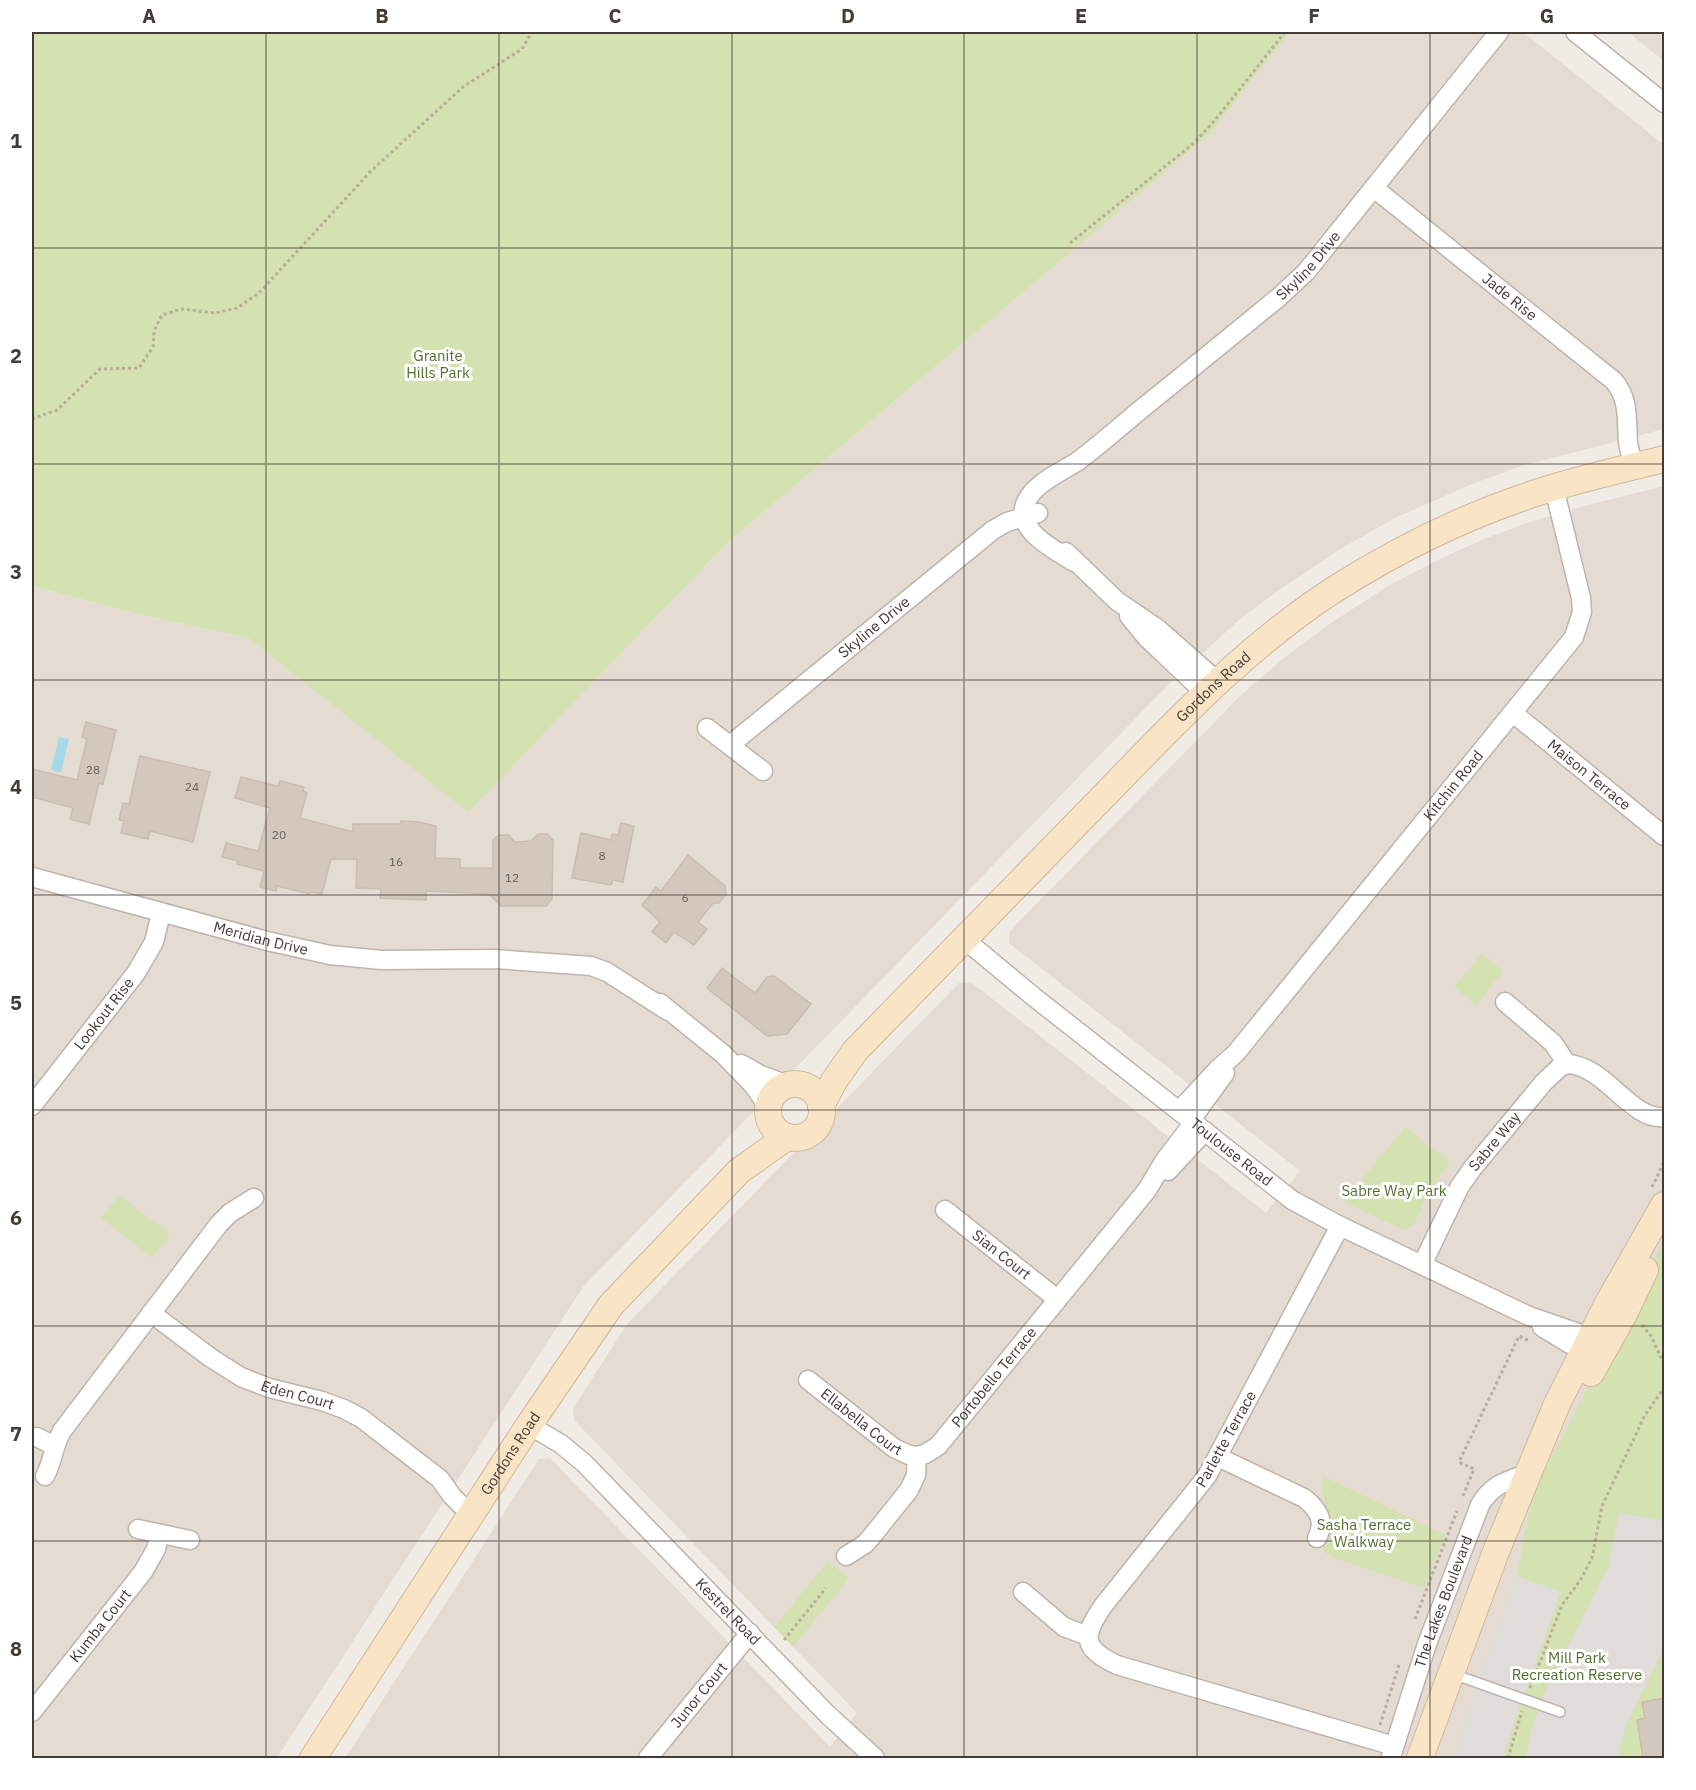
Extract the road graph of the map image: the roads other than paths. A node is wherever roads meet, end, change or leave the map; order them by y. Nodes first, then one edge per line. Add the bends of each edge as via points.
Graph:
1 (1499, 32) edge
2 (1575, 32) edge
3 (1665, 103) edge
4 (1374, 188) junction
5 (1648, 463) edge
6 (1554, 488) junction
7 (1031, 515) junction
8 (1211, 687) junction
9 (1513, 713) junction
10 (707, 728) dead end
11 (730, 745) junction
12 (763, 771) dead end
13 (1665, 836) edge
14 (32, 878) edge
15 (161, 913) junction
16 (964, 939) junction
17 (1505, 1002) dead end
18 (855, 1051) junction
19 (723, 1054) junction
20 (1567, 1064) junction
21 (794, 1085) junction
22 (32, 1106) edge
23 (821, 1106) junction
24 (1665, 1117) edge
25 (775, 1121) junction
26 (1192, 1121) junction
27 (254, 1198) dead end
28 (1665, 1205) edge
29 (945, 1210) dead end
30 (1340, 1226) junction
31 (1665, 1229) edge
32 (1422, 1265) junction
33 (1057, 1299) junction
34 (152, 1313) junction
35 (1593, 1346) junction
36 (808, 1380) dead end
37 (533, 1418) junction
38 (37, 1437) dead end
39 (54, 1446) junction
40 (917, 1456) junction
41 (1218, 1457) junction
42 (1529, 1473) junction
43 (45, 1476) dead end
44 (476, 1508) junction
45 (138, 1529) dead end
46 (160, 1534) junction
47 (1317, 1538) dead end
48 (190, 1540) dead end
49 (846, 1556) dead end
50 (1023, 1592) dead end
51 (750, 1633) junction
52 (1088, 1636) junction
53 (1449, 1680) junction
54 (32, 1712) edge
55 (1560, 1712) dead end
56 (1392, 1752) edge
57 (313, 1758) edge
58 (648, 1758) edge
59 (875, 1758) edge
60 (1420, 1758) edge
61 (1431, 1758) edge

1 - 4 street, Skyline Drive
2 - 3 street
4 - 5 street, Jade Rise via 1604,371 1620,389
4 - 7 street, Skyline Drive via 1292,286 1080,459
5 - 6 street, Gordons Road
6 - 8 street, Gordons Road via 1451,526 1367,570 1275,631
6 - 9 street, Kitchin Road via 1582,612 1570,642
7 - 8 street via 1117,601 1158,629
7 - 11 street, Skyline Drive via 993,530
8 - 16 street, Gordons Road
9 - 13 street, Maison Terrace
9 - 26 street, Kitchin Road via 1236,1053 1219,1068
10 - 11 street
11 - 12 street
14 - 15 street, Meridian Drive
15 - 19 street, Meridian Drive via 330,955 591,966 668,1011
15 - 22 street, Lookout Rise via 154,942 136,973
16 - 18 street, Gordons Road
16 - 26 street, Toulouse Road
17 - 20 street via 1553,1042
18 - 21 street, Gordons Road via 831,1068
18 - 23 street, Gordons Road
19 - 21 street, Meridian Drive via 761,1075
19 - 25 street, Meridian Drive via 754,1086
20 - 24 street via 1594,1073 1645,1113
20 - 32 street, Sabre Way via 1544,1082 1472,1169
21 - 23 street via 814,1092
21 - 25 street via 775,1093
23 - 25 street via 819,1122 802,1137
25 - 37 street, Gordons Road via 739,1171 611,1305
26 - 30 street, Toulouse Road via 1292,1200
26 - 33 street, Portobello Terrace via 1147,1190
27 - 34 street via 219,1224
28 - 35 street, The Lakes Boulevard via 1634,1257
29 - 33 street, Sian Court
30 - 32 street, Toulouse Road
30 - 41 street, Parlette Terrace
31 - 35 street, The Lakes Boulevard
32 - 35 street, Toulouse Road via 1529,1316 1570,1344
33 - 40 street, Portobello Terrace via 938,1446
34 - 39 street
34 - 44 street, Eden Court via 241,1377 333,1405 361,1418 440,1479 452,1496
35 - 42 street, The Lakes Boulevard via 1557,1404
36 - 40 street, Ellabella Court via 894,1448
37 - 44 street, Gordons Road
37 - 51 street, Kestrel Road via 584,1462
38 - 39 street
39 - 43 street
40 - 49 street via 916,1475 909,1490 865,1544
41 - 47 street via 1304,1498 1319,1514 1321,1531
41 - 52 street, Parlette Terrace via 1198,1490 1103,1606
42 - 53 street, The Lakes Boulevard
42 - 56 street, The Lakes Boulevard via 1491,1489 1480,1505 1427,1644
44 - 57 street, Gordons Road
45 - 46 street
46 - 48 street
46 - 54 street, Kumba Court via 143,1572
50 - 52 street via 1064,1627
51 - 58 street, Junor Court
51 - 59 street, Kestrel Road
52 - 56 street via 1095,1653 1117,1665
53 - 55 lane
53 - 60 street, The Lakes Boulevard
53 - 61 street, The Lakes Boulevard

